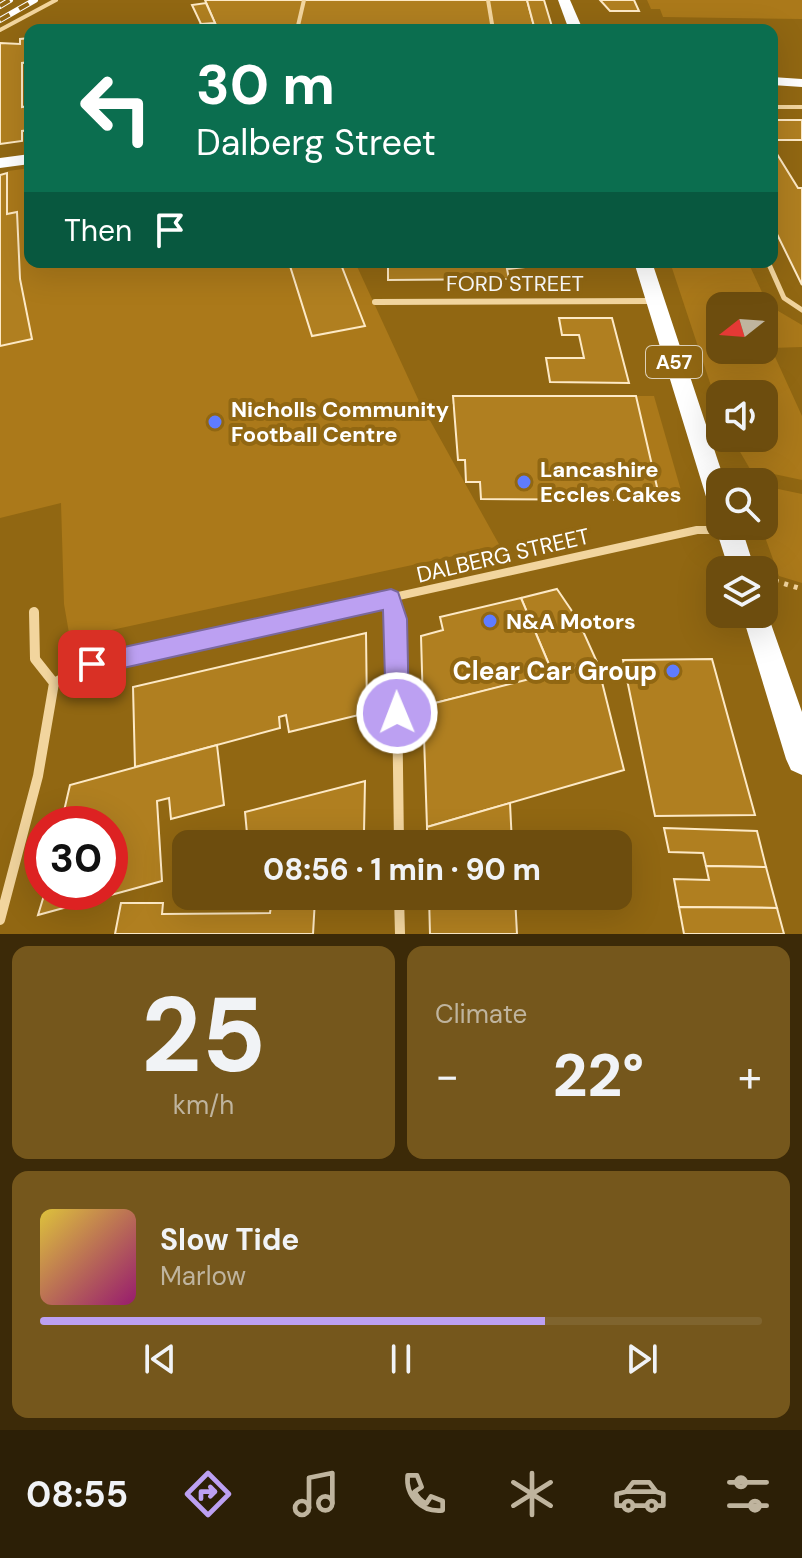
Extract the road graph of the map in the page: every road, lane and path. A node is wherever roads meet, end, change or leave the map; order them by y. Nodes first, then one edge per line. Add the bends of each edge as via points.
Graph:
1 (56, 0) edge
2 (304, 0) edge
3 (488, 0) edge
4 (564, 0) edge
5 (298, 24) edge
6 (492, 24) edge
7 (576, 24) edge
8 (0, 30) edge
9 (778, 81) edge
10 (802, 83) edge
11 (778, 107) edge
12 (802, 107) edge
13 (24, 160) edge
14 (0, 163) edge
15 (645, 268) edge
16 (771, 268) edge
17 (655, 301) junction
18 (375, 302) dead end
19 (802, 310) edge
20 (709, 468) edge
21 (706, 529) edge
22 (778, 582) edge
23 (802, 589) edge
24 (391, 599) junction
25 (34, 612) dead end
26 (760, 628) edge
27 (54, 683) junction
28 (802, 759) edge
29 (399, 830) edge
30 (399, 910) edge
31 (0, 920) edge
32 (400, 934) edge

1 - 8 lane
2 - 5 lane
3 - 6 lane
4 - 7 highway
9 - 10 highway
11 - 12 lane
13 - 14 highway
15 - 17 highway, A57
16 - 19 lane via 784,298
17 - 18 street, FORD STREET
17 - 20 highway, A57
21 - 24 street, DALBERG STREET
22 - 23 path
24 - 27 street, DALBERG STREET via 92,664
24 - 29 street via 396,619
25 - 27 street via 35,659
26 - 28 highway
27 - 31 street via 38,776
30 - 32 street

